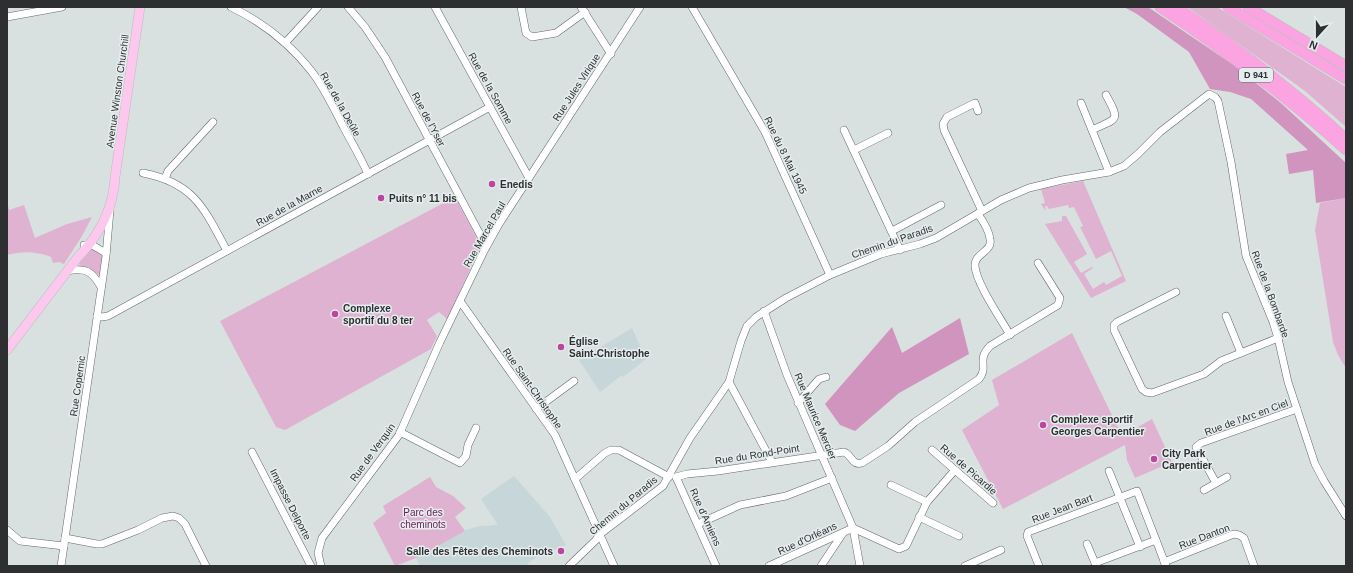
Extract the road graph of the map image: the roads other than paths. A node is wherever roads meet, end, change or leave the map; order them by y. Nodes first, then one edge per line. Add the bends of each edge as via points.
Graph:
1 (62, 7) edge
2 (140, 7) edge
3 (232, 7) edge
4 (318, 7) edge
5 (348, 7) edge
6 (435, 7) edge
7 (521, 7) edge
8 (640, 7) edge
9 (692, 7) edge
10 (1160, 7) edge
11 (1176, 7) edge
12 (1228, 7) edge
13 (1248, 7) edge
14 (45, 9) edge
15 (583, 10) edge
16 (7, 17) edge
17 (285, 43) junction
18 (610, 54) junction
19 (1346, 66) edge
20 (1346, 79) edge
21 (1212, 94) joint
22 (1106, 95) dead end
23 (1081, 103) dead end
24 (490, 107) junction
25 (978, 111) dead end
26 (213, 122) dead end
27 (844, 130) dead end
28 (1092, 130) junction
29 (888, 133) dead end
30 (1346, 139) edge
31 (429, 141) junction
32 (854, 150) junction
33 (1346, 150) edge
34 (1109, 172) junction
35 (143, 173) dead end
36 (368, 174) junction
37 (115, 178) junction
38 (529, 178) junction
39 (165, 179) junction
40 (110, 188) junction
41 (941, 205) dead end
42 (109, 209) junction
43 (980, 213) junction
44 (892, 231) junction
45 (86, 245) junction
46 (487, 245) junction
47 (900, 250) junction
48 (227, 251) junction
49 (106, 253) junction
50 (1038, 263) dead end
51 (67, 271) junction
52 (830, 275) junction
53 (101, 287) junction
54 (1176, 292) dead end
55 (460, 301) junction
56 (764, 311) junction
57 (97, 316) junction
58 (1226, 316) dead end
59 (1010, 334) junction
60 (1278, 338) junction
61 (7, 350) edge
62 (1241, 353) junction
63 (826, 377) dead end
64 (574, 381) dead end
65 (729, 382) junction
66 (798, 403) junction
67 (536, 409) junction
68 (1297, 409) junction
69 (476, 428) dead end
70 (400, 432) junction
71 (932, 450) dead end
72 (252, 452) dead end
73 (821, 455) junction
74 (772, 462) junction
75 (955, 470) junction
76 (1109, 471) dead end
77 (672, 476) junction
78 (1227, 477) dead end
79 (832, 478) junction
80 (575, 479) junction
81 (1216, 483) junction
82 (891, 485) dead end
83 (1204, 490) dead end
84 (1120, 497) junction
85 (927, 502) junction
86 (993, 503) dead end
87 (1346, 516) edge
88 (919, 517) junction
89 (698, 524) junction
90 (853, 528) junction
91 (7, 530) edge
92 (843, 533) junction
93 (599, 535) junction
94 (959, 536) dead end
95 (65, 538) junction
96 (1156, 540) junction
97 (1087, 544) dead end
98 (64, 546) junction
99 (1140, 547) junction
100 (1001, 550) dead end
101 (1165, 564) edge
102 (1096, 565) edge
103 (61, 566) edge
104 (206, 566) edge
105 (311, 566) edge
106 (321, 566) edge
107 (569, 566) edge
108 (614, 566) edge
109 (716, 566) edge
110 (770, 566) edge
111 (821, 566) edge
112 (860, 566) edge
113 (965, 566) edge
114 (1039, 566) edge
115 (1254, 566) edge

1 - 14 street
2 - 37 main road, Avenue Winston Churchill
3 - 17 street, Rue de la Deûle
4 - 17 street
5 - 31 street, Rue de l'Yser via 385,57
6 - 24 street, Rue de la Somme
7 - 15 street via 526,33 532,37 556,33
8 - 18 street, Rue Jules Virique
9 - 52 street, Rue du 8 Mai 1945 via 765,132
10 - 33 highway, D 941 via 1263,79
11 - 30 highway, D 941 via 1268,72
12 - 20 highway
13 - 19 highway
14 - 16 street
15 - 18 street
17 - 36 street, Rue de la Deûle via 312,72 321,86
18 - 38 street, Rue Jules Virique
21 - 34 street, Chemin du Paradis via 1160,132 1124,166
21 - 60 street, Rue de la Bombarde via 1218,101 1229,152 1246,256
22 - 28 street via 1115,116
23 - 28 street
24 - 31 street, Rue de la Marne
24 - 38 street, Rue de la Somme
25 - 43 street via 975,103 947,117 943,124
26 - 39 street via 168,171
27 - 32 street
28 - 34 street
29 - 32 street
31 - 36 street, Rue de la Marne
31 - 46 street, Rue de l'Yser
32 - 44 street
34 - 43 street, Chemin du Paradis via 1028,188
35 - 39 street
36 - 48 street, Rue de la Marne
37 - 40 main road, Avenue Winston Churchill
37 - 42 main road, Avenue Winston Churchill
38 - 46 street, Rue Marcel Paul
39 - 48 street via 190,193 199,202
40 - 42 main road via 107,205
40 - 45 main road, Avenue Winston Churchill
41 - 44 street
42 - 45 main road, Avenue Winston Churchill
42 - 49 street, Rue Copernic via 110,226
43 - 47 street, Chemin du Paradis via 936,238
43 - 59 street via 991,244 977,259 976,270 989,300
44 - 47 street
45 - 49 street via 97,247
45 - 51 main road, Avenue Winston Churchill
46 - 55 street, Rue Marcel Paul
47 - 52 street, Chemin du Paradis via 881,254
48 - 57 street, Rue de la Marne via 108,316
49 - 53 street, Rue Copernic
50 - 59 street via 1060,302 1054,309
51 - 53 street via 77,269 91,273
51 - 61 main road, Avenue Winston Churchill
52 - 56 street, Chemin du Paradis
53 - 57 street, Rue Copernic
54 - 62 street via 1114,325 1114,330 1144,391 1152,393 1204,374 1221,361
55 - 67 street, Rue Saint-Christophe
55 - 70 street, Rue de Verquin
56 - 65 street, Chemin du Paradis via 747,326
56 - 66 street, Rue Maurice Mercier
57 - 95 street, Rue Copernic
58 - 62 street
59 - 73 street, Rue du Rond-Point via 985,352 982,358 983,374 979,379 914,422 888,446 862,463 856,463 844,452
60 - 62 street
60 - 68 street, Rue de la Bombarde
63 - 66 street via 819,379
64 - 67 street
65 - 74 street
65 - 77 street, Chemin du Paradis via 690,438
66 - 73 street, Rue Maurice Mercier
67 - 80 street, Rue Saint-Christophe via 555,435
68 - 81 street, Rue de l'Arc en Ciel via 1196,447
68 - 87 street, Rue de la Bombarde via 1315,464
69 - 70 street via 466,456 460,463
70 - 106 street, Rue de Verquin via 322,538 318,548
71 - 75 street, Rue de Picardie
72 - 105 street, Impasse Delporte
73 - 74 street, Rue du Rond-Point
73 - 79 street, Rue Maurice Mercier
74 - 77 street, Rue du Rond-Point
75 - 85 street
75 - 86 street, Rue de Picardie
76 - 84 street
77 - 80 street via 619,450 611,450
77 - 89 street, Rue d'Amiens
77 - 93 street, Chemin du Paradis via 660,489
78 - 81 street
79 - 89 street via 786,496 740,505
79 - 90 street, Rue Maurice Mercier
80 - 93 street, Rue Saint-Christophe
81 - 83 street
82 - 85 street
84 - 96 street, Rue Jean Bart via 1137,491
84 - 99 street
84 - 114 street, Rue Jean Bart via 1028,532 1027,536
85 - 88 street
88 - 90 street via 906,546 899,549
88 - 94 street
89 - 109 street, Rue d'Amiens
90 - 92 street, Rue d'Orléans
90 - 112 street, Rue Maurice Mercier
91 - 98 street via 20,542
92 - 110 street, Rue d'Orléans
92 - 111 street
93 - 107 street, Chemin du Paradis
93 - 108 street, Rue Saint-Christophe
95 - 98 street, Rue Copernic
95 - 104 street via 102,544 162,518 173,516 185,524
96 - 99 street
96 - 101 street
97 - 102 street
98 - 103 street, Rue Copernic
99 - 102 street
100 - 113 street
101 - 115 street, Rue Danton via 1234,534 1244,538

